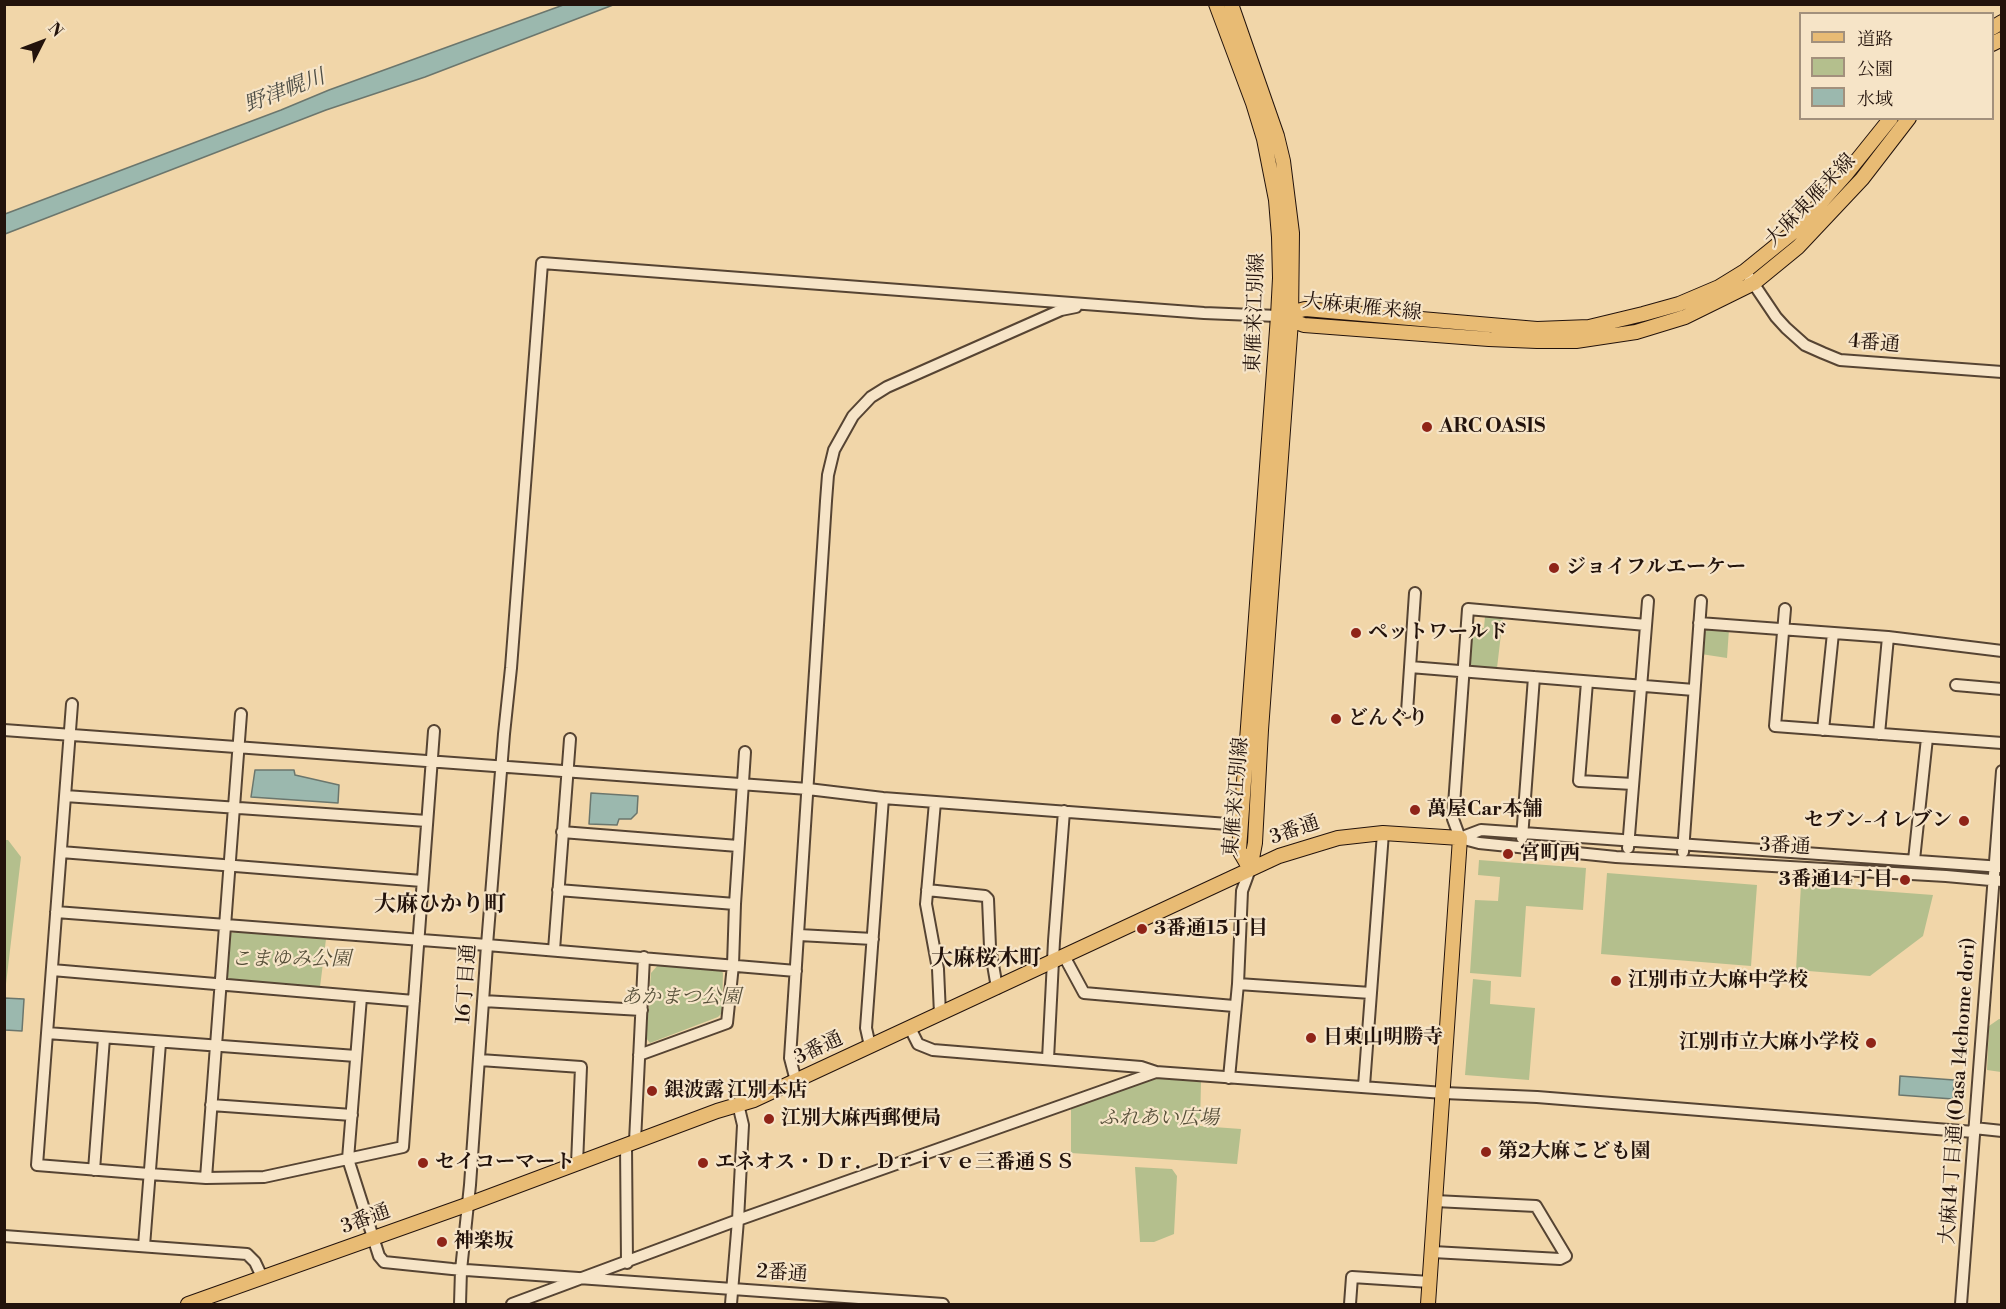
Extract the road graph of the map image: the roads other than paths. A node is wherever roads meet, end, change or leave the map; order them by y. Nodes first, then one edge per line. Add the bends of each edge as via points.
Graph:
1 (1216, 4) edge
2 (1231, 4) edge
3 (1889, 120) edge
4 (1907, 120) edge
5 (1745, 271) junction
6 (1754, 283) junction
7 (1095, 305) junction
8 (1287, 316) junction
9 (2001, 372) edge
10 (1415, 593) dead end
11 (1648, 601) dead end
12 (1701, 601) dead end
13 (1785, 609) dead end
14 (1699, 623) junction
15 (1646, 625) junction
16 (1783, 629) junction
17 (1833, 633) junction
18 (1888, 637) junction
19 (2001, 651) edge
20 (1410, 667) junction
21 (1463, 671) junction
22 (1534, 677) junction
23 (1587, 682) junction
24 (1956, 685) dead end
25 (1641, 686) junction
26 (2001, 689) edge
27 (1694, 690) junction
28 (72, 704) dead end
29 (1407, 712) dead end
30 (241, 714) dead end
31 (1823, 729) junction
32 (4, 730) edge
33 (435, 731) dead end
34 (70, 734) junction
35 (1879, 734) junction
36 (1927, 738) junction
37 (570, 739) dead end
38 (2001, 743) edge
39 (238, 747) junction
40 (745, 752) dead end
41 (432, 761) junction
42 (501, 766) junction
43 (567, 771) junction
44 (2001, 771) edge
45 (1633, 784) junction
46 (742, 785) junction
47 (808, 789) junction
48 (65, 796) junction
49 (883, 798) junction
50 (935, 802) junction
51 (234, 807) junction
52 (1064, 812) junction
53 (427, 821) junction
54 (1241, 825) junction
55 (562, 832) junction
56 (1383, 833) junction
57 (1522, 834) junction
58 (1460, 838) junction
59 (1629, 842) junction
60 (1683, 845) junction
61 (738, 846) junction
62 (1521, 848) junction
63 (61, 852) junction
64 (1627, 858) junction
65 (1914, 860) junction
66 (1682, 861) junction
67 (1997, 866) edge
68 (229, 867) junction
69 (1250, 869) junction
70 (1997, 880) edge
71 (422, 881) junction
72 (558, 890) junction
73 (927, 890) junction
74 (735, 904) junction
75 (56, 912) junction
76 (224, 926) junction
77 (799, 934) junction
78 (873, 939) junction
79 (417, 940) junction
80 (487, 945) junction
81 (554, 950) junction
82 (644, 957) junction
83 (1059, 959) junction
84 (733, 965) junction
85 (52, 970) junction
86 (796, 971) junction
87 (1238, 984) junction
88 (220, 985) junction
89 (997, 988) junction
90 (1371, 993) junction
91 (361, 997) junction
92 (414, 1001) junction
93 (483, 1001) junction
94 (1234, 1006) junction
95 (642, 1010) junction
96 (940, 1014) junction
97 (910, 1028) junction
98 (47, 1033) junction
99 (104, 1038) junction
100 (160, 1043) junction
101 (216, 1046) junction
102 (870, 1046) junction
103 (639, 1055) junction
104 (356, 1056) junction
105 (1048, 1059) junction
106 (480, 1060) junction
107 (1156, 1072) junction
108 (1228, 1077) junction
109 (796, 1081) junction
110 (1364, 1086) junction
111 (1444, 1093) junction
112 (738, 1104) junction
113 (211, 1105) junction
114 (352, 1115) junction
115 (1974, 1130) junction
116 (2001, 1131) edge
117 (631, 1143) junction
118 (348, 1159) junction
119 (577, 1164) junction
120 (94, 1170) junction
121 (149, 1174) junction
122 (207, 1178) junction
123 (1435, 1201) junction
124 (469, 1204) junction
125 (738, 1220) junction
126 (4, 1236) edge
127 (375, 1238) junction
128 (144, 1246) junction
129 (1433, 1252) junction
130 (627, 1263) junction
131 (461, 1269) junction
132 (262, 1277) junction
133 (585, 1278) junction
134 (1430, 1282) junction
135 (733, 1290) junction
136 (517, 1304) edge
137 (188, 1305) edge
138 (460, 1305) edge
139 (731, 1305) edge
140 (943, 1305) edge
141 (1350, 1305) edge
142 (1428, 1305) edge
143 (1961, 1305) edge

1 - 8 main road, 東雁来江別線 via 1253,103 1269,164
2 - 8 main road, 東雁来江別線 via 1278,136 1283,161 1292,233
3 - 5 main road, 大麻東雁来線 via 1798,228
4 - 6 main road, 大麻東雁来線 via 1832,213
5 - 6 street, 4番通
5 - 8 main road, 大麻東雁来線 via 1679,304 1580,328 1489,326 1305,309
6 - 8 main road, 大麻東雁来線 via 1685,316 1636,332 1576,341 1489,339 1304,325
6 - 9 street, 4番通 via 1786,328 1805,345 1840,360
7 - 8 street
7 - 42 street, 16丁目通 via 542,263
7 - 47 street via 1061,310 887,387 861,406 846,426 828,475
8 - 54 main road, 東雁来江別線
8 - 69 main road, 東雁来江別線 via 1255,843
10 - 20 street
11 - 15 street
12 - 14 street
13 - 16 street
14 - 16 street
14 - 27 street
15 - 21 street via 1468,609
15 - 25 street
16 - 17 street
16 - 31 street via 1775,726
17 - 18 street
17 - 31 street
18 - 19 street
18 - 35 street
20 - 21 street
20 - 29 street
21 - 22 street
21 - 58 street via 1453,819
22 - 23 street
22 - 57 street
23 - 25 street
23 - 45 street via 1579,781
24 - 26 street
25 - 27 street
25 - 45 street
27 - 60 street
28 - 34 street
30 - 39 street
31 - 35 street
32 - 34 street
33 - 41 street
34 - 39 street
34 - 48 street
35 - 36 street
36 - 38 street
36 - 65 street
37 - 43 street
39 - 41 street
39 - 51 street
40 - 46 street
41 - 42 street
41 - 53 street
42 - 43 street
42 - 80 street, 16丁目通
43 - 46 street
43 - 55 street
44 - 67 street, 大麻14丁目通 (Oasa 14chome dori)
45 - 59 street
46 - 47 street
46 - 61 street
47 - 49 street
47 - 77 street
48 - 51 street
48 - 63 street
49 - 50 street
49 - 78 street
50 - 52 street
50 - 73 street
51 - 53 street
51 - 68 street
52 - 54 street
52 - 83 street
53 - 71 street
54 - 69 main road, 東雁来江別線 via 1239,850
55 - 61 street
55 - 72 street
56 - 58 main road, 3番通
56 - 69 main road, 3番通 via 1322,841
56 - 90 street
57 - 58 street, 3番通 via 1480,830
57 - 59 street, 3番通
57 - 62 street
58 - 62 street, 3番通
58 - 111 main road
59 - 60 street, 3番通
59 - 64 street
60 - 65 street, 3番通
60 - 66 street
61 - 74 street
62 - 64 street, 3番通
63 - 68 street
63 - 75 street
64 - 66 street, 3番通
65 - 67 street, 3番通
66 - 70 street, 3番通
67 - 70 street, 大麻14丁目通 (Oasa 14chome dori)
68 - 71 street
68 - 76 street
69 - 83 main road, 3番通
69 - 87 street via 1242,891
70 - 115 street, 大麻14丁目通 (Oasa 14chome dori)
71 - 79 street
72 - 74 street
72 - 81 street
73 - 89 street via 988,899
73 - 96 street
74 - 84 street
75 - 76 street
75 - 85 street
76 - 79 street
76 - 88 street
77 - 78 street
77 - 86 street
78 - 102 street via 866,1028
79 - 80 street
79 - 92 street
80 - 81 street
80 - 93 street, 16丁目通
81 - 82 street
82 - 84 street
82 - 95 street
83 - 89 main road, 3番通
83 - 94 street via 1084,993
83 - 105 street
84 - 86 street
84 - 103 street via 727,1023
85 - 88 street
85 - 98 street
86 - 109 street via 790,1058
87 - 90 street
87 - 94 street
88 - 91 street
88 - 101 street
89 - 96 main road, 3番通
90 - 110 street
91 - 92 street
91 - 104 street
92 - 118 street via 403,1147
93 - 95 street
93 - 106 street, 16丁目通
94 - 108 street
95 - 103 street
96 - 97 main road, 3番通
97 - 102 main road, 3番通
97 - 105 street via 918,1044 933,1050
98 - 99 street
98 - 120 street via 38,1165
99 - 100 street
99 - 120 street
100 - 101 street
100 - 121 street
101 - 104 street
101 - 113 street
102 - 109 main road, 3番通
103 - 117 street
104 - 114 street
105 - 107 street via 1141,1067
106 - 119 street via 581,1067
106 - 124 street, 16丁目通
107 - 108 street
107 - 125 street
108 - 110 street
109 - 112 main road, 3番通
110 - 111 street
111 - 115 street
111 - 123 main road
112 - 117 main road, 3番通
112 - 125 street, 2番通 via 743,1125
113 - 114 street
113 - 122 street
114 - 118 street
115 - 116 street
115 - 143 street, 大麻14丁目通 (Oasa 14chome dori)
117 - 119 main road, 3番通
117 - 130 street
118 - 122 street via 264,1177
118 - 127 street
119 - 124 main road, 3番通
120 - 121 street
121 - 122 street
121 - 128 street
123 - 129 main road
123 - 129 street via 1536,1206 1566,1256 1560,1259
124 - 127 main road, 3番通
124 - 131 street, 16丁目通
125 - 130 street
125 - 135 street, 2番通
126 - 128 street
127 - 131 street via 384,1262
127 - 132 main road, 3番通
128 - 132 street via 247,1254
129 - 134 main road
130 - 133 street
131 - 133 street
131 - 138 street, 16丁目通
132 - 137 main road, 3番通
133 - 135 street
133 - 136 street
134 - 141 street via 1352,1277
134 - 142 main road
135 - 139 street
135 - 140 street, 2番通

